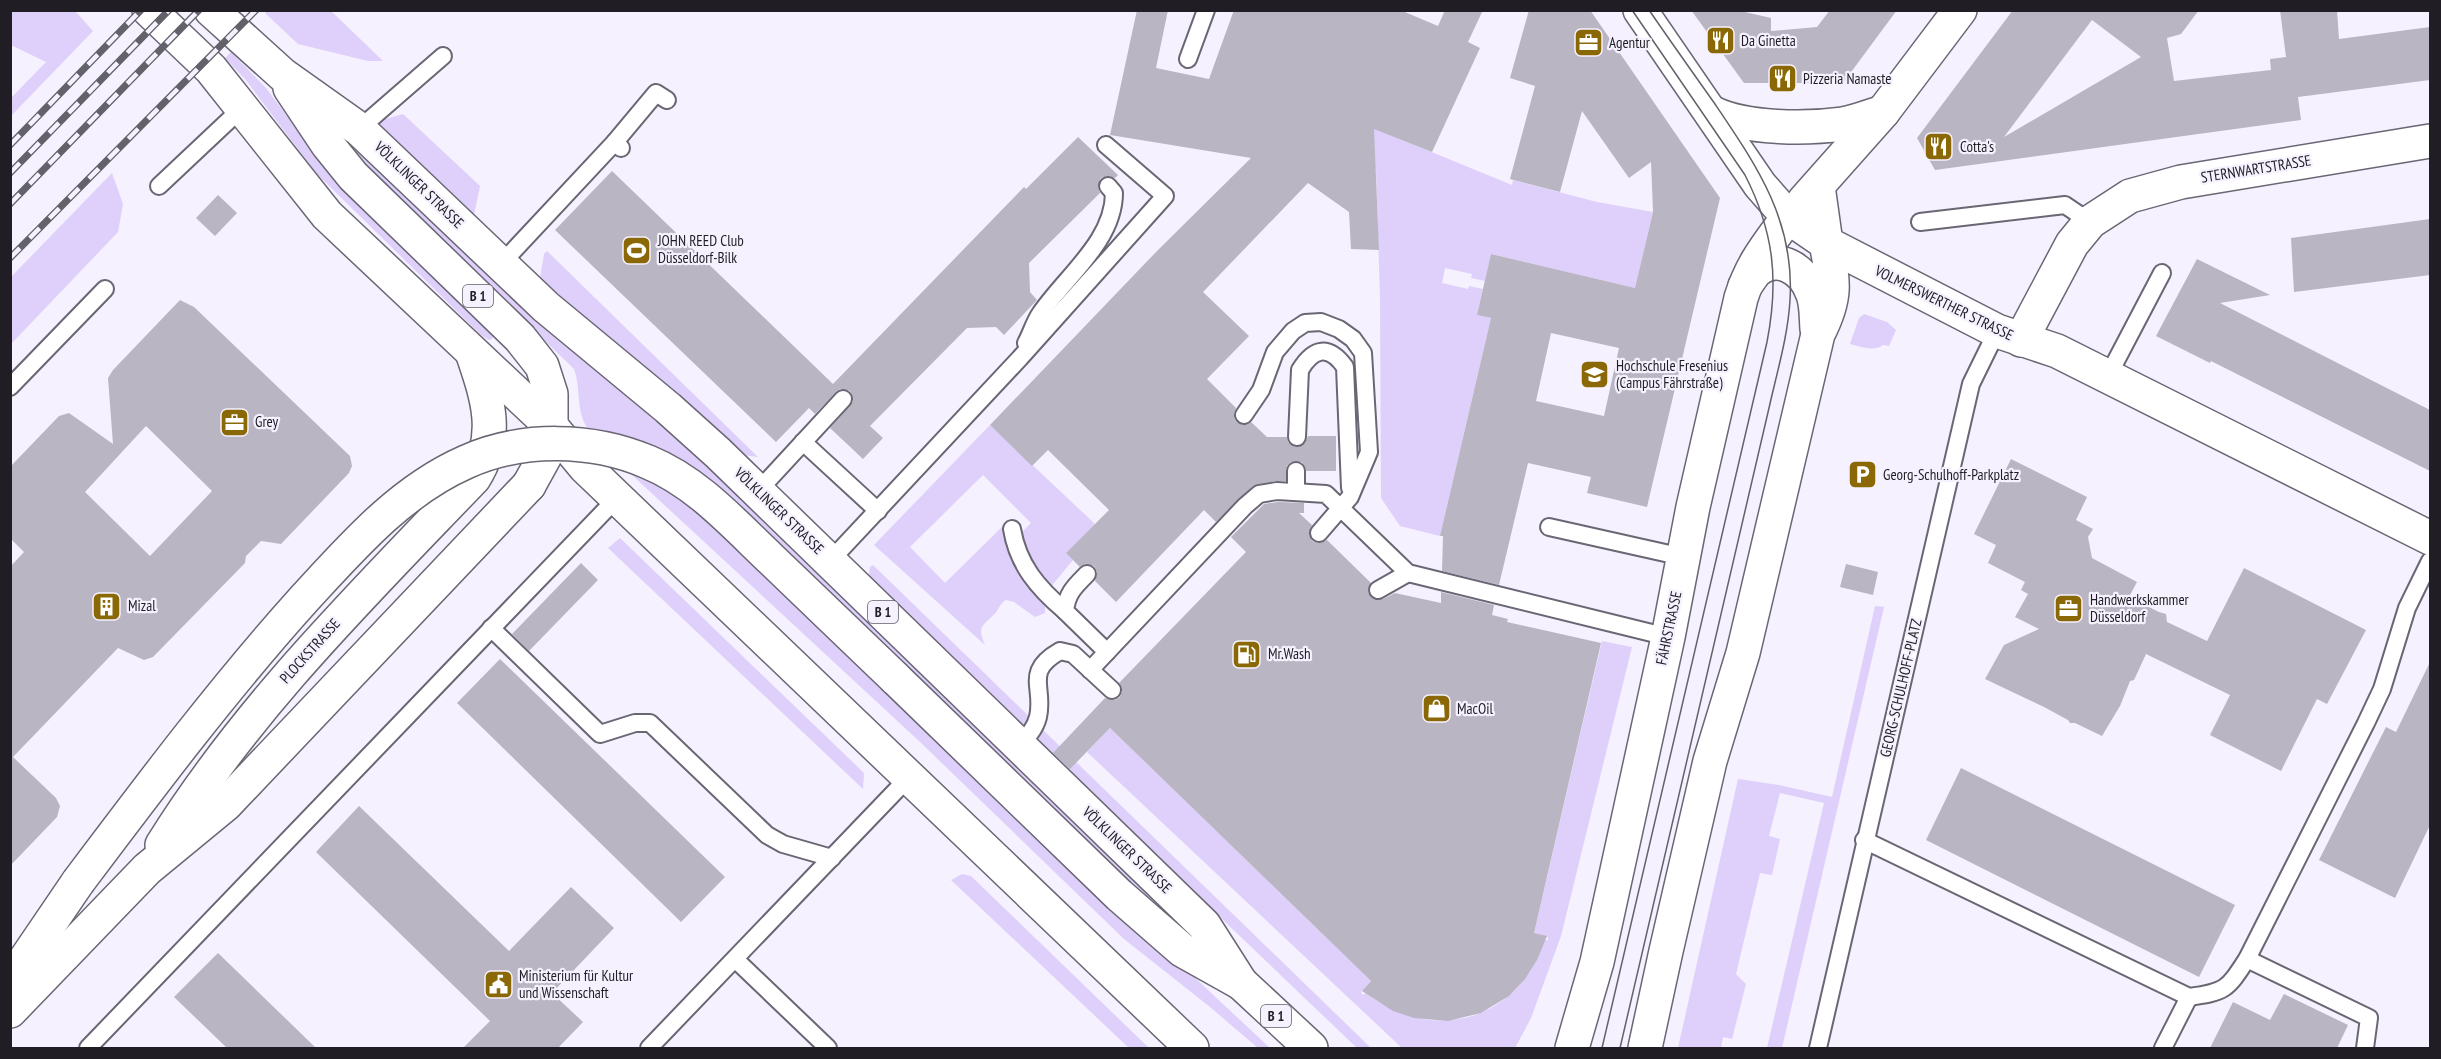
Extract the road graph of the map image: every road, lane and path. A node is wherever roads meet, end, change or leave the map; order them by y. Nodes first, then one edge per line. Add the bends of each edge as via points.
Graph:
1 (149, 10) edge
2 (211, 10) edge
3 (1206, 10) edge
4 (1641, 10) edge
5 (1960, 10) edge
6 (443, 56) dead end
7 (1188, 59) dead end
8 (283, 75) junction
9 (667, 100) dead end
10 (243, 107) junction
11 (1883, 112) junction
12 (1713, 113) junction
13 (359, 129) junction
14 (2430, 141) edge
15 (1106, 145) dead end
16 (159, 186) dead end
17 (1108, 186) dead end
18 (1818, 186) junction
19 (1788, 218) junction
20 (1920, 222) dead end
21 (2090, 222) junction
22 (1826, 243) junction
23 (501, 264) junction
24 (2162, 273) dead end
25 (1744, 287) junction
26 (105, 289) dead end
27 (1818, 334) junction
28 (2009, 336) junction
29 (472, 352) junction
30 (1020, 358) junction
31 (2108, 376) junction
32 (10, 387) edge
33 (843, 399) dead end
34 (1244, 415) dead end
35 (551, 426) junction
36 (1297, 437) dead end
37 (803, 442) junction
38 (585, 467) junction
39 (1296, 471) dead end
40 (529, 485) junction
41 (758, 491) junction
42 (1296, 492) junction
43 (617, 498) junction
44 (1345, 502) junction
45 (878, 511) junction
46 (1549, 527) dead end
47 (1012, 529) dead end
48 (1319, 533) dead end
49 (2430, 538) edge
50 (1683, 557) junction
51 (830, 561) junction
52 (2430, 561) edge
53 (1408, 573) junction
54 (1087, 574) dead end
55 (1378, 590) dead end
56 (1065, 611) junction
57 (491, 628) junction
58 (1668, 637) junction
59 (1107, 652) junction
60 (1090, 670) junction
61 (1112, 690) dead end
62 (1019, 745) junction
63 (910, 776) junction
64 (1864, 840) junction
65 (832, 858) junction
66 (147, 869) junction
67 (2247, 958) junction
68 (735, 959) junction
69 (10, 982) edge
70 (1241, 983) junction
71 (2189, 997) junction
72 (10, 1011) edge
73 (88, 1048) edge
74 (649, 1048) edge
75 (828, 1048) edge
76 (1192, 1048) edge
77 (1311, 1048) edge
78 (1572, 1048) edge
79 (1645, 1048) edge
80 (1818, 1048) edge
81 (2163, 1048) edge
82 (2365, 1048) edge

1 - 10 main road via 211,69
2 - 8 main road, VÖLKLINGER STRASSE / B 1
3 - 7 lane
4 - 12 main road, VOLMERSWERTHER STRASSE
5 - 11 main road, FÄHRSTRASSE
6 - 13 lane
8 - 13 main road, VÖLKLINGER STRASSE / B 1
8 - 35 main road, B 1 via 353,176 520,338 542,366 551,394
9 - 23 lane via 656,93 618,145
10 - 16 lane
10 - 29 main road via 327,215
11 - 12 main road via 1843,124 1792,126 1725,119
11 - 18 main road, FÄHRSTRASSE
12 - 19 main road, VOLMERSWERTHER STRASSE via 1760,184
13 - 23 main road, VÖLKLINGER STRASSE / B 1
14 - 21 main road, STERNWARTSTRASSE via 2171,184 2130,196
15 - 30 lane via 1165,196
17 - 30 lane via 1114,193 1112,216 1039,315
18 - 19 main road, FÄHRSTRASSE
18 - 22 main road
19 - 22 main road, VOLMERSWERTHER STRASSE
19 - 25 main road, FÄHRSTRASSE via 1760,253
20 - 21 lane via 2065,205
21 - 28 main road, STERNWARTSTRASSE
22 - 27 main road via 1833,278 1830,309
22 - 28 main road, VOLMERSWERTHER STRASSE
23 - 41 main road, VÖLKLINGER STRASSE / B 1 via 546,308 668,408
24 - 31 lane
25 - 27 main road via 1756,271 1768,264 1794,267 1813,293
25 - 50 main road, FÄHRSTRASSE
26 - 32 lane
27 - 79 main road via 1743,653 1710,761
28 - 31 main road, VOLMERSWERTHER STRASSE via 2057,351
28 - 64 lane, GEORG-SCHULHOFF-PLATZ via 1971,384
29 - 35 main road
29 - 66 main road, PLOCKSTRASSE via 486,391 490,420 489,447 474,478 326,632 253,717 192,796
30 - 45 lane
31 - 49 main road, VOLMERSWERTHER STRASSE
33 - 37 lane
34 - 44 lane via 1267,378 1275,352 1305,323 1321,322 1353,339 1363,353 1369,452
35 - 38 main road
35 - 40 main road, B 1 via 545,456
36 - 44 lane via 1300,370 1316,352 1326,351 1337,356 1345,367 1350,453
37 - 41 lane
37 - 45 lane
38 - 40 main road
38 - 43 main road
39 - 42 lane
40 - 66 main road, PLOCKSTRASSE via 226,804
41 - 51 main road, VÖLKLINGER STRASSE / B 1
42 - 44 lane via 1326,494
42 - 59 lane via 1277,490 1259,494
43 - 57 lane
43 - 63 main road
44 - 48 lane
44 - 53 lane
45 - 51 lane
46 - 50 lane
47 - 56 lane via 1032,580
50 - 58 main road, FÄHRSTRASSE
51 - 62 main road, VÖLKLINGER STRASSE / B 1
52 - 67 lane via 2407,608 2378,698
53 - 55 lane
53 - 58 lane
54 - 56 lane via 1071,590
56 - 59 lane
57 - 65 lane via 600,734 635,723 650,723 767,835 783,844
57 - 73 lane
58 - 78 main road, FÄHRSTRASSE via 1597,962
59 - 60 lane
60 - 61 lane
60 - 62 lane via 1073,654 1060,651 1048,658 1039,670 1038,715 1033,730
62 - 70 main road, VÖLKLINGER STRASSE / B 1 via 1204,925
63 - 65 lane
63 - 76 main road
64 - 71 lane
64 - 80 lane, GEORG-SCHULHOFF-PLATZ
65 - 68 lane
66 - 72 main road, PLOCKSTRASSE
67 - 71 lane via 2221,992
67 - 82 lane via 2369,1018
68 - 74 lane
68 - 75 lane
69 - 70 main road, bridge via 177,749 258,651 340,560 392,510 432,480 467,461 501,450 577,444 648,462 686,483 722,513 1128,903 1182,950
70 - 77 main road, VÖLKLINGER STRASSE / B 1
71 - 81 lane

